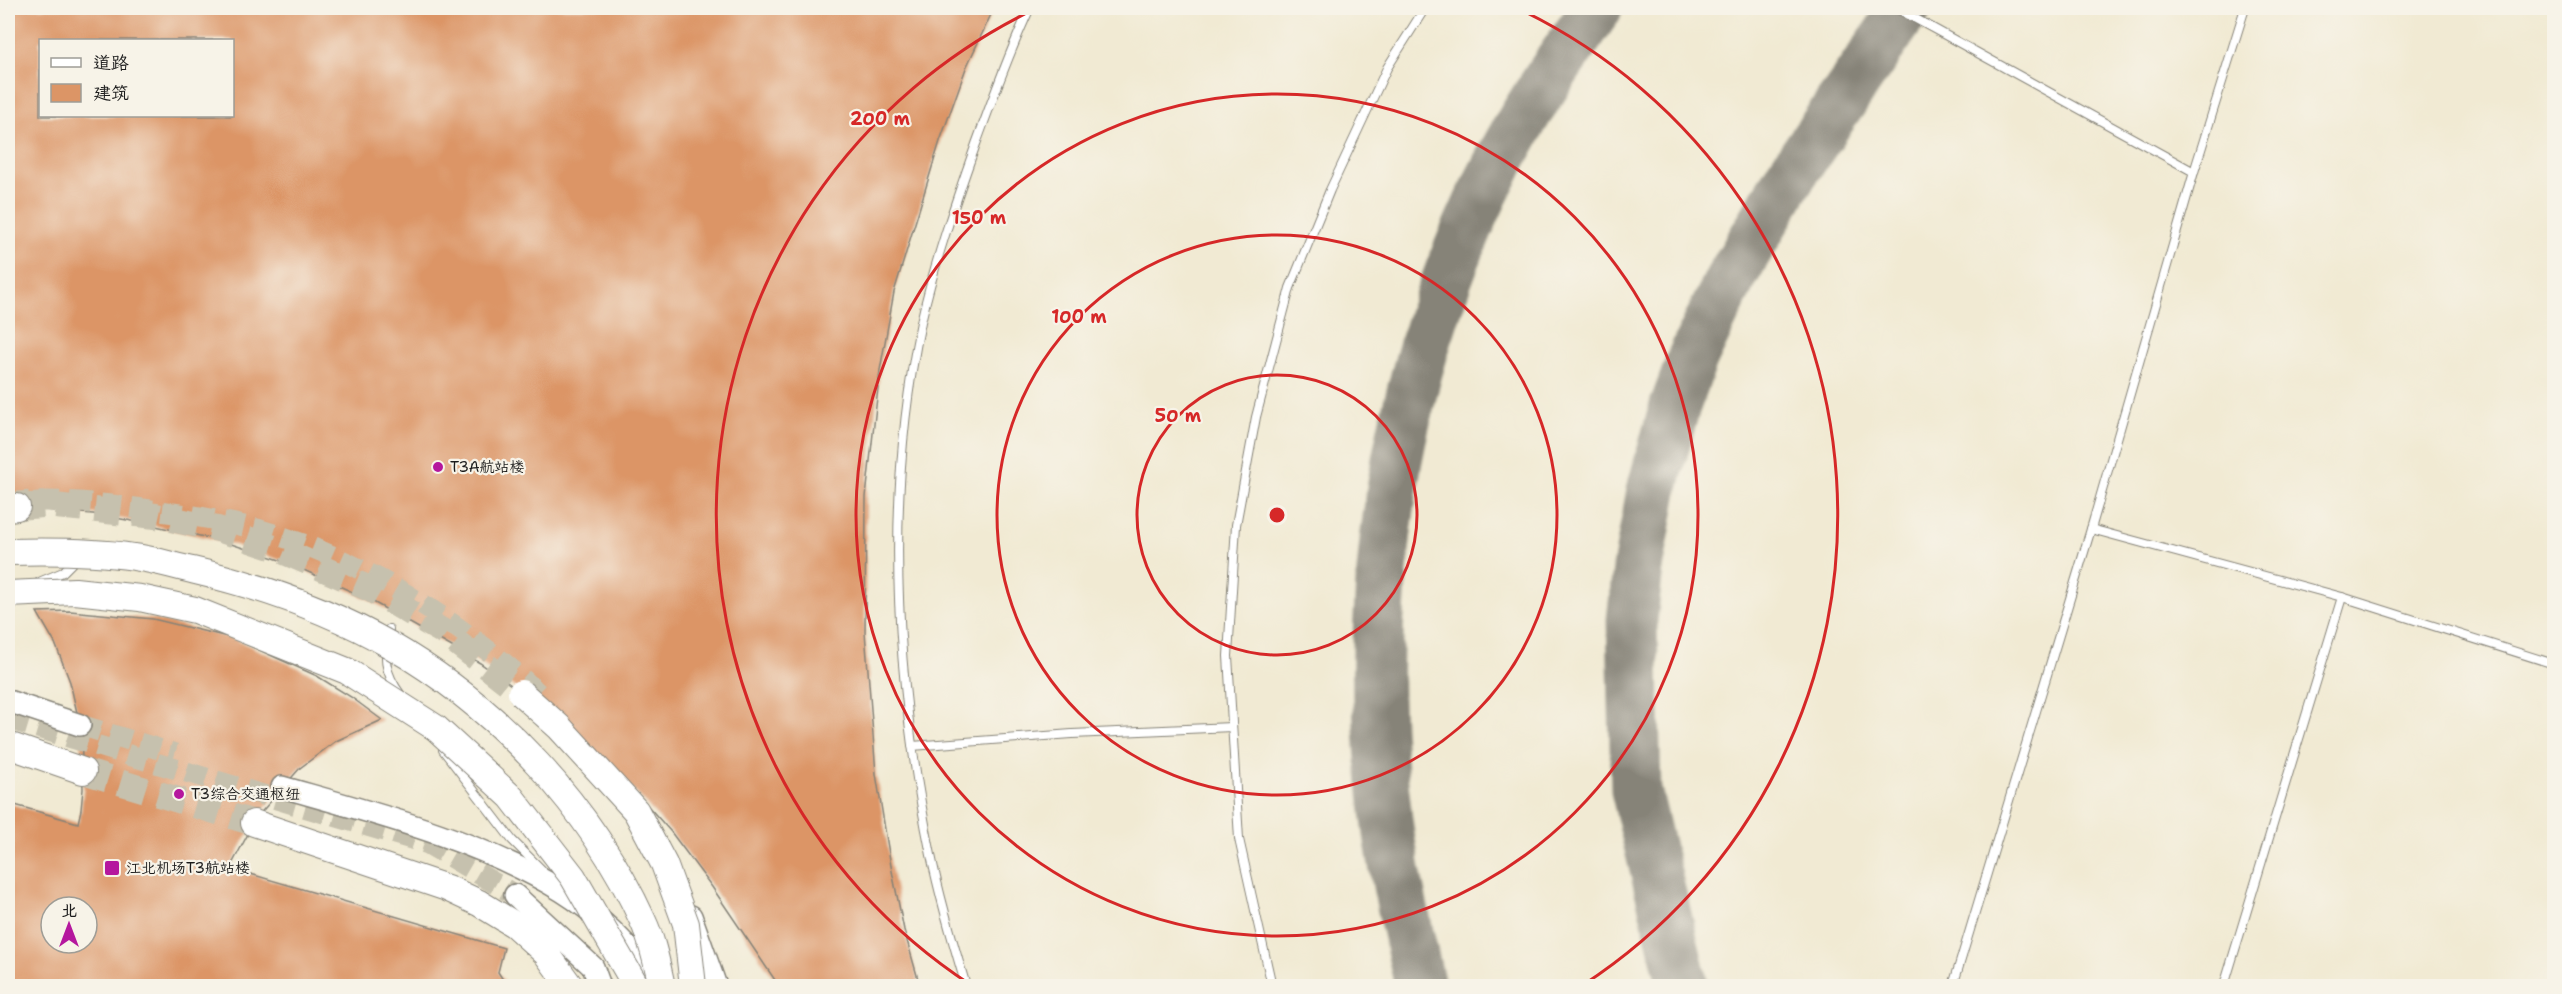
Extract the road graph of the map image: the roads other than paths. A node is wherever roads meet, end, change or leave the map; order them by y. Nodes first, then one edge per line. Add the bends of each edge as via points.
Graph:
1 (1030, 8) edge
2 (1425, 8) edge
3 (1896, 8) edge
4 (2245, 8) edge
5 (2194, 172) junction
6 (2091, 529) junction
7 (82, 546) dead end
8 (8, 552) edge
9 (8, 592) edge
10 (2342, 597) junction
11 (389, 629) dead end
12 (2554, 664) edge
13 (521, 693) tunnel mouth
14 (8, 701) edge
15 (80, 724) tunnel mouth
16 (1232, 727) junction
17 (434, 738) dead end
18 (8, 746) edge
19 (912, 746) junction
20 (441, 747) dead end
21 (596, 752) dead end
22 (83, 771) tunnel mouth
23 (282, 787) dead end
24 (254, 823) tunnel mouth
25 (564, 892) junction
26 (515, 895) tunnel mouth
27 (570, 987) edge
28 (600, 987) edge
29 (636, 987) edge
30 (663, 987) edge
31 (693, 987) edge
32 (716, 987) edge
33 (966, 987) edge
34 (1272, 987) edge
35 (1953, 987) edge
36 (2224, 987) edge

1 - 19 lane via 1002,70 940,247 913,372 898,551 899,626
2 - 16 lane via 1388,68 1330,190 1290,288 1256,417 1236,525 1228,656
3 - 5 lane
4 - 5 lane
5 - 6 lane
6 - 10 lane
6 - 35 lane
7 - 9 lane via 63,572
8 - 30 highway, bridge via 135,557 242,582 317,610 390,645 452,687 518,742 572,803 611,860 644,922
9 - 29 highway, bridge via 75,591 140,598 195,610 347,671 436,728 510,797 573,877
10 - 12 lane
10 - 36 lane
11 - 17 lane via 384,657 391,682
13 - 31 highway, bridge via 559,727 636,811 664,864 686,924
14 - 15 main road
16 - 19 lane
16 - 34 lane via 1239,839
18 - 22 highway
19 - 33 lane via 931,857
20 - 25 lane via 512,840
21 - 32 main road via 666,854
23 - 25 main road via 402,821 479,850
24 - 27 highway via 447,888 479,903 515,925 538,946
25 - 30 main road via 616,934
26 - 28 main road via 593,967

